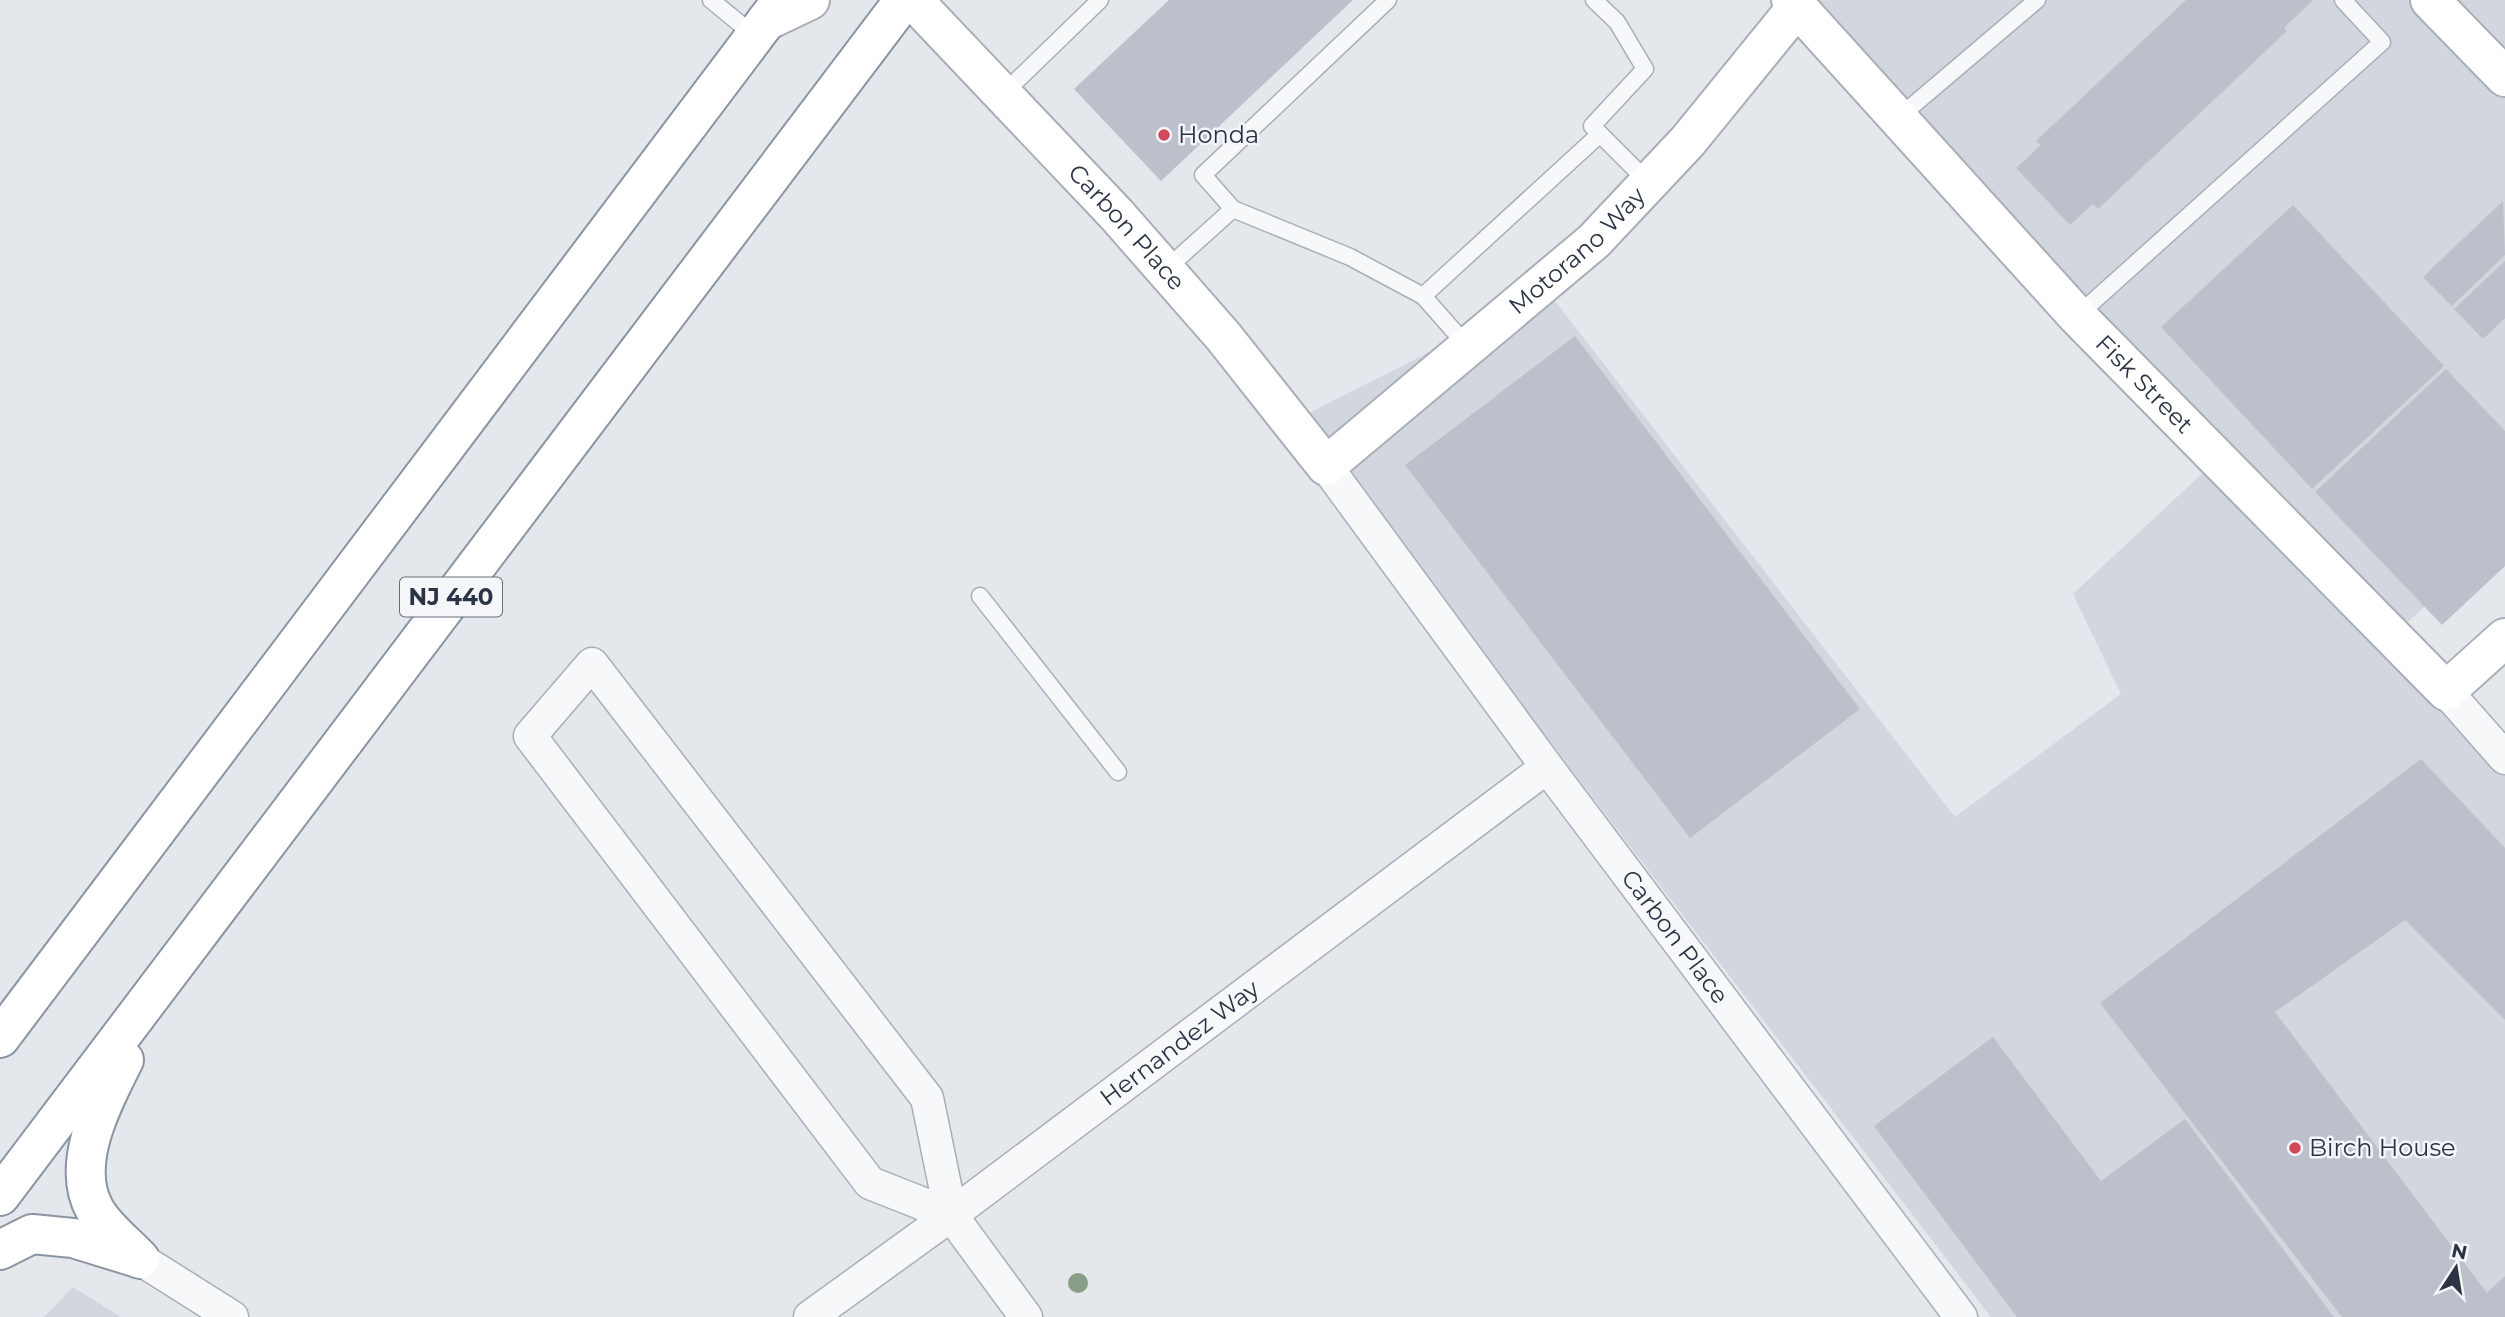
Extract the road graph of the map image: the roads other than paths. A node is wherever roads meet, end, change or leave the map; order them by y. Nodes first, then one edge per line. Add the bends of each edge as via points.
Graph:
1 (711, 0) edge
2 (810, 0) edge
3 (904, 0) edge
4 (913, 0) edge
5 (1100, 0) edge
6 (1388, 0) edge
7 (1594, 0) edge
8 (2037, 0) edge
9 (2343, 0) edge
10 (2430, 0) edge
11 (1798, 2) edge
12 (768, 19) edge
13 (2505, 77) edge
14 (1004, 93) junction
15 (1898, 118) junction
16 (1600, 134) junction
17 (1649, 183) junction
18 (1233, 209) junction
19 (1166, 270) junction
20 (1423, 296) junction
21 (2077, 316) junction
22 (1469, 348) junction
23 (1326, 466) junction
24 (980, 596) dead end
25 (2505, 638) edge
26 (2446, 691) junction
27 (2505, 758) edge
28 (1547, 767) junction
29 (1118, 772) dead end
30 (164, 979) junction
31 (0, 1038) edge
32 (0, 1196) edge
33 (951, 1215) junction
34 (0, 1250) edge
35 (140, 1259) junction
36 (232, 1317) edge
37 (810, 1317) edge
38 (1026, 1317) edge
39 (1961, 1317) edge

1 - 12 lane
2 - 12 main road
3 - 30 main road, NJ 440
4 - 14 main road, Carbon Place
5 - 14 lane
6 - 18 lane via 1203,175
7 - 16 lane via 1617,22 1645,69 1592,127
8 - 15 lane
9 - 21 lane via 2382,42
10 - 13 main road
11 - 15 main road, Fisk Street
11 - 17 main road, Motorano Way
12 - 31 main road
14 - 19 main road, Carbon Place
15 - 21 main road, Fisk Street
16 - 17 lane
16 - 20 lane
17 - 22 main road, Motorano Way via 1594,241
18 - 19 lane
18 - 20 lane via 1350,257
19 - 23 main road, Carbon Place
20 - 22 lane
21 - 26 main road, Fisk Street
22 - 23 main road, Motorano Way
23 - 28 street, Carbon Place
24 - 29 lane
25 - 26 main road
26 - 27 street, Fisk Street
28 - 33 street, Hernandez Way
28 - 39 street, Carbon Place
30 - 32 main road, NJ 440
30 - 35 main road via 99,1112 84,1167 95,1210
33 - 33 street via 927,1098 592,664 530,736 870,1183
33 - 37 street, Hernandez Way
33 - 38 street
34 - 35 main road via 32,1234 73,1238
35 - 36 street

